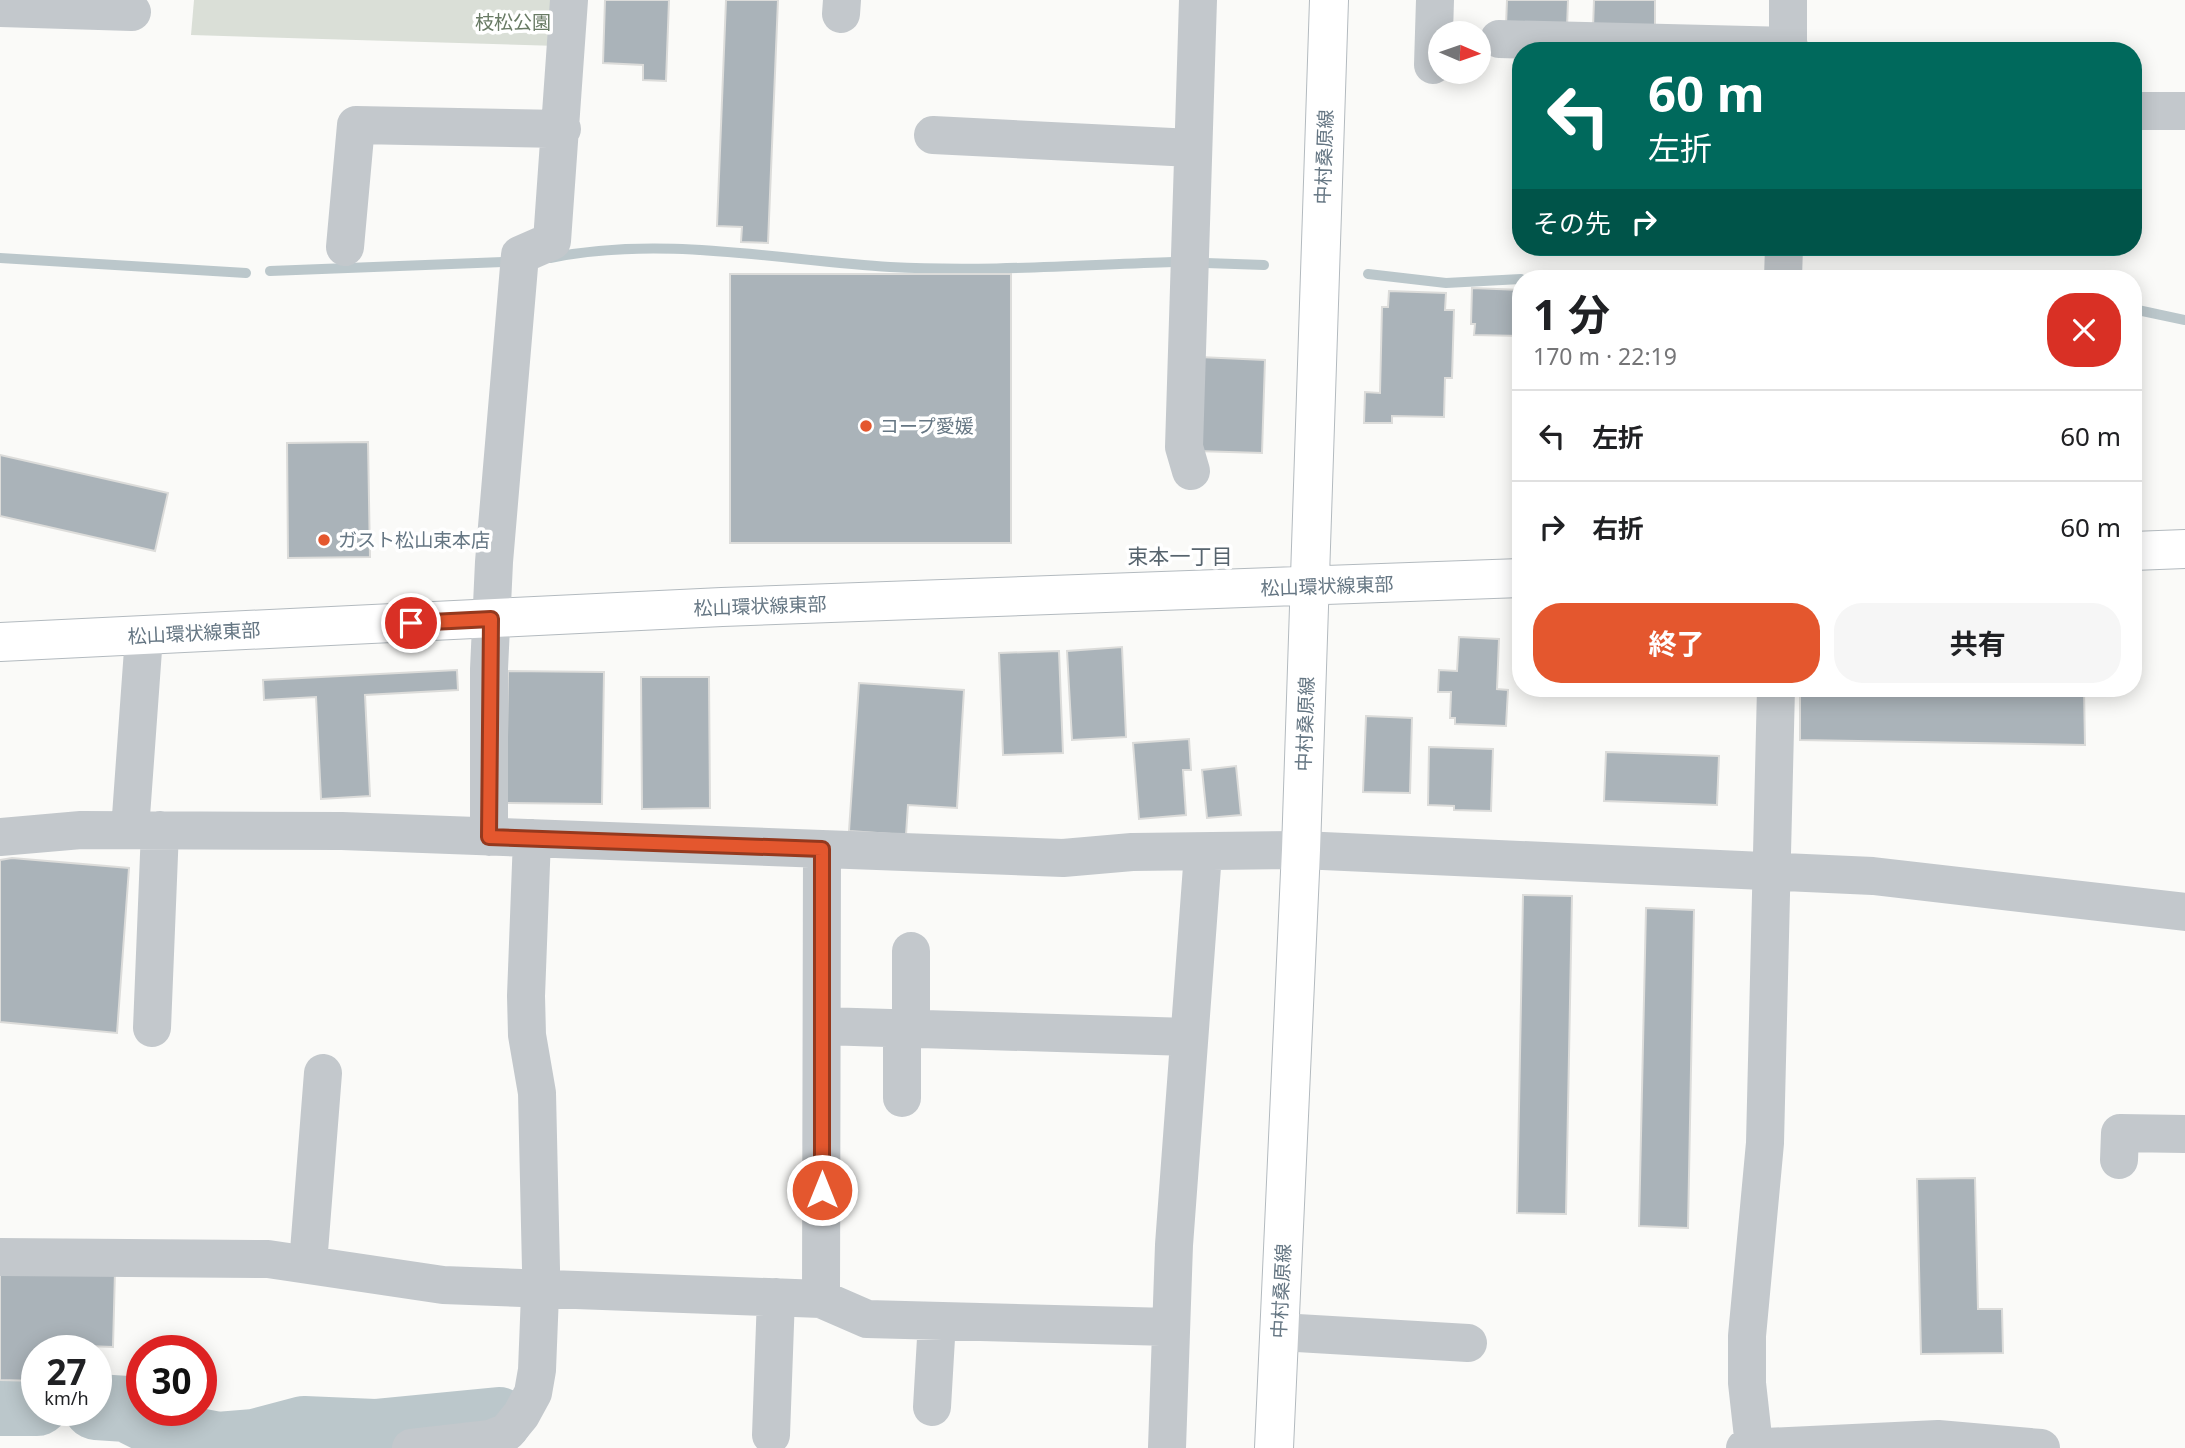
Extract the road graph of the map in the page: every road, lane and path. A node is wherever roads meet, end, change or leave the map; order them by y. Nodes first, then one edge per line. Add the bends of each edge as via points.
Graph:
1 (569, 0) edge
2 (1198, 0) edge
3 (1329, 0) edge
4 (1435, 0) edge
5 (1788, 0) edge
6 (0, 8) edge
7 (132, 12) dead end
8 (1434, 21) edge
9 (1499, 39) dead end
10 (1595, 42) edge
11 (1788, 42) edge
12 (2142, 111) edge
13 (2185, 111) edge
14 (562, 130) junction
15 (933, 135) dead end
16 (1192, 148) junction
17 (345, 247) dead end
18 (1191, 471) dead end
19 (2185, 549) edge
20 (2142, 551) edge
21 (1512, 579) edge
22 (1310, 587) junction
23 (491, 619) junction
24 (144, 636) junction
25 (0, 642) edge
26 (1776, 697) edge
27 (145, 830) junction
28 (0, 837) edge
29 (489, 837) junction
30 (532, 838) junction
31 (822, 849) junction
32 (1301, 850) junction
33 (1203, 853) junction
34 (1774, 872) junction
35 (2185, 912) edge
36 (911, 951) dead end
37 (822, 1026) junction
38 (152, 1028) dead end
39 (906, 1028) junction
40 (1189, 1037) junction
41 (323, 1073) dead end
42 (902, 1098) dead end
43 (2185, 1134) edge
44 (2119, 1160) dead end
45 (0, 1257) edge
46 (308, 1264) junction
47 (540, 1288) junction
48 (776, 1297) junction
49 (821, 1299) junction
50 (937, 1321) junction
51 (1170, 1327) junction
52 (1280, 1332) junction
53 (1468, 1343) dead end
54 (932, 1407) dead end
55 (771, 1435) dead end
56 (1761, 1447) edge
57 (411, 1448) edge
58 (1167, 1448) edge
59 (1274, 1448) edge
60 (2041, 1448) edge

1 - 14 street
2 - 16 street
3 - 22 street, 中村桑原線
4 - 8 street
5 - 11 street
6 - 7 street
9 - 10 street
12 - 13 street
14 - 17 street via 356,125
14 - 23 street via 552,241 520,255
15 - 16 street
16 - 18 street via 1184,447
19 - 20 street
21 - 22 street, 松山環状線東部
22 - 23 street, 松山環状線東部
22 - 32 street, 中村桑原線
23 - 24 street, 松山環状線東部
23 - 29 street
24 - 25 street, 松山環状線東部
24 - 27 street
26 - 34 street
27 - 28 street
27 - 29 street
27 - 38 street
29 - 30 street
30 - 31 street
30 - 47 street via 526,996 537,1093
31 - 33 street via 1063,858 1132,852
31 - 37 street
32 - 33 street
32 - 34 street
32 - 52 street, 中村桑原線
33 - 40 street
34 - 35 street via 1873,876
34 - 56 street via 1765,1143 1747,1336 1747,1383
36 - 39 street
37 - 39 street
37 - 49 street
39 - 40 street
39 - 42 street
40 - 51 street
41 - 46 street
43 - 44 street via 2120,1133
45 - 46 street via 268,1259
46 - 47 street via 443,1284
47 - 48 street
47 - 57 street via 537,1370 533,1393 521,1415 507,1432 490,1439
48 - 49 street
48 - 55 street
49 - 50 street via 867,1319
50 - 51 street
50 - 54 street
51 - 58 street
52 - 53 street
52 - 59 street, 中村桑原線
56 - 60 street via 1938,1439

